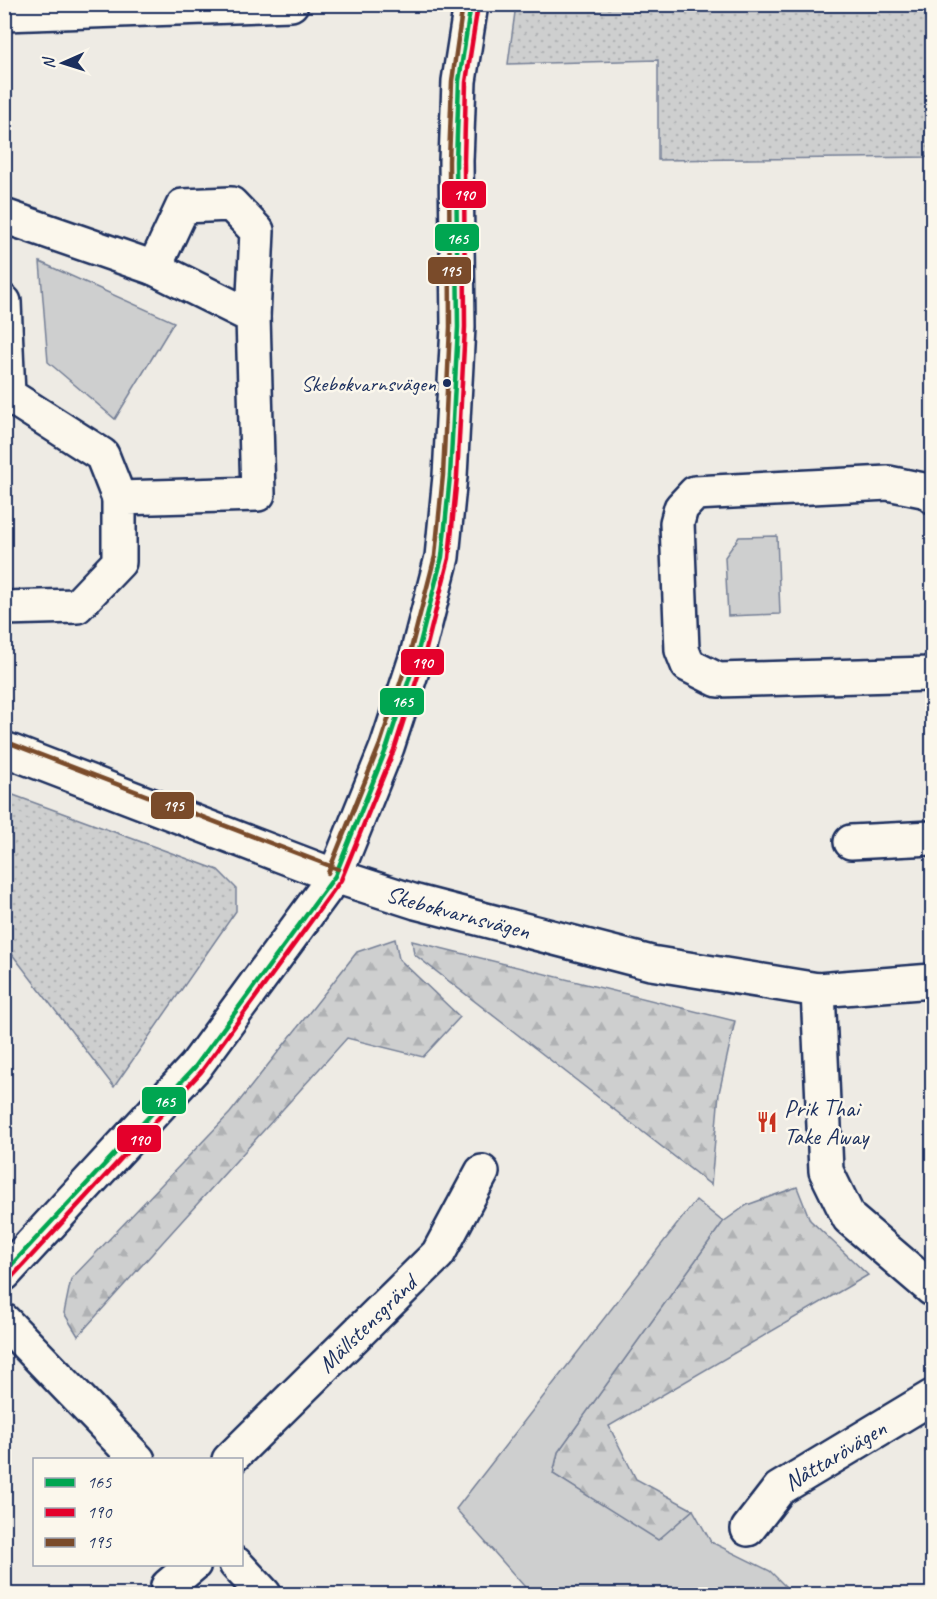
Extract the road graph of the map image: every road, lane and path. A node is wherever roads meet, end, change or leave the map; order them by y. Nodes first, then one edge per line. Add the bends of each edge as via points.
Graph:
1 (291, 4) edge
2 (471, 4) edge
3 (4, 15) edge
4 (4, 216) edge
5 (154, 268) junction
6 (4, 302) edge
7 (253, 317) junction
8 (933, 496) edge
9 (119, 498) junction
10 (4, 608) edge
11 (933, 672) edge
12 (4, 749) edge
13 (933, 838) edge
14 (851, 842) dead end
15 (336, 876) junction
16 (933, 981) edge
17 (818, 990) junction
18 (482, 1172) dead end
19 (5, 1273) edge
20 (933, 1289) edge
21 (4, 1321) edge
22 (933, 1396) edge
23 (136, 1458) edge
24 (232, 1458) edge
25 (748, 1529) dead end
26 (192, 1566) edge
27 (238, 1566) edge
28 (171, 1594) edge
29 (264, 1594) edge

1 - 3 street
2 - 15 street via 459,81 458,327 442,557 417,655 387,747
4 - 5 street
5 - 7 street
5 - 7 street via 183,206 231,204 257,231
6 - 9 street via 8,395 102,455
7 - 9 street via 258,494
8 - 11 street via 928,491 888,483 695,493 681,508 677,524 682,650 688,665 718,680
9 - 10 street via 119,562 77,606
12 - 15 street, Skebokvarnsvägen
13 - 14 street
15 - 17 street, Skebokvarnsvägen via 416,902 651,963
15 - 19 street via 195,1067
16 - 17 street, Skebokvarnsvägen
17 - 20 street via 826,1171 849,1218
18 - 24 street, Mällstensgränd via 438,1254
21 - 23 street
22 - 25 street, Nåttarövägen via 779,1490
26 - 28 street via 168,1586
27 - 29 street

